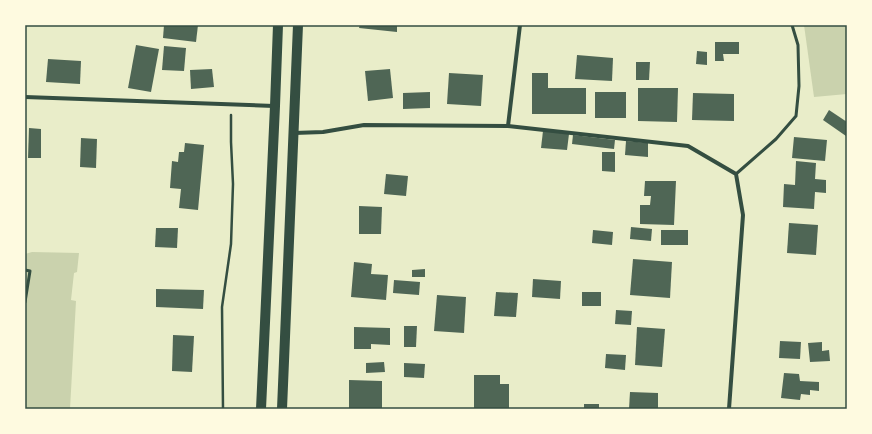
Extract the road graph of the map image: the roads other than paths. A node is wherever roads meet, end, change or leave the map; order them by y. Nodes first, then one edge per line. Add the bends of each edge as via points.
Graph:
1 (278, 25) edge
2 (298, 25) edge
3 (520, 25) edge
4 (792, 25) edge
5 (25, 97) edge
6 (275, 106) junction
7 (508, 126) junction
8 (293, 133) junction
9 (736, 174) junction
10 (25, 270) edge
11 (25, 302) edge
12 (261, 409) edge
13 (282, 409) edge
14 (729, 409) edge

1 - 6 main road
2 - 8 main road
3 - 7 street
4 - 9 lane via 798,45 796,116 776,140
5 - 6 street
6 - 12 main road
7 - 8 street via 364,125 323,132
7 - 9 street via 688,146
8 - 13 main road
9 - 14 street via 743,215
10 - 11 lane via 30,271

